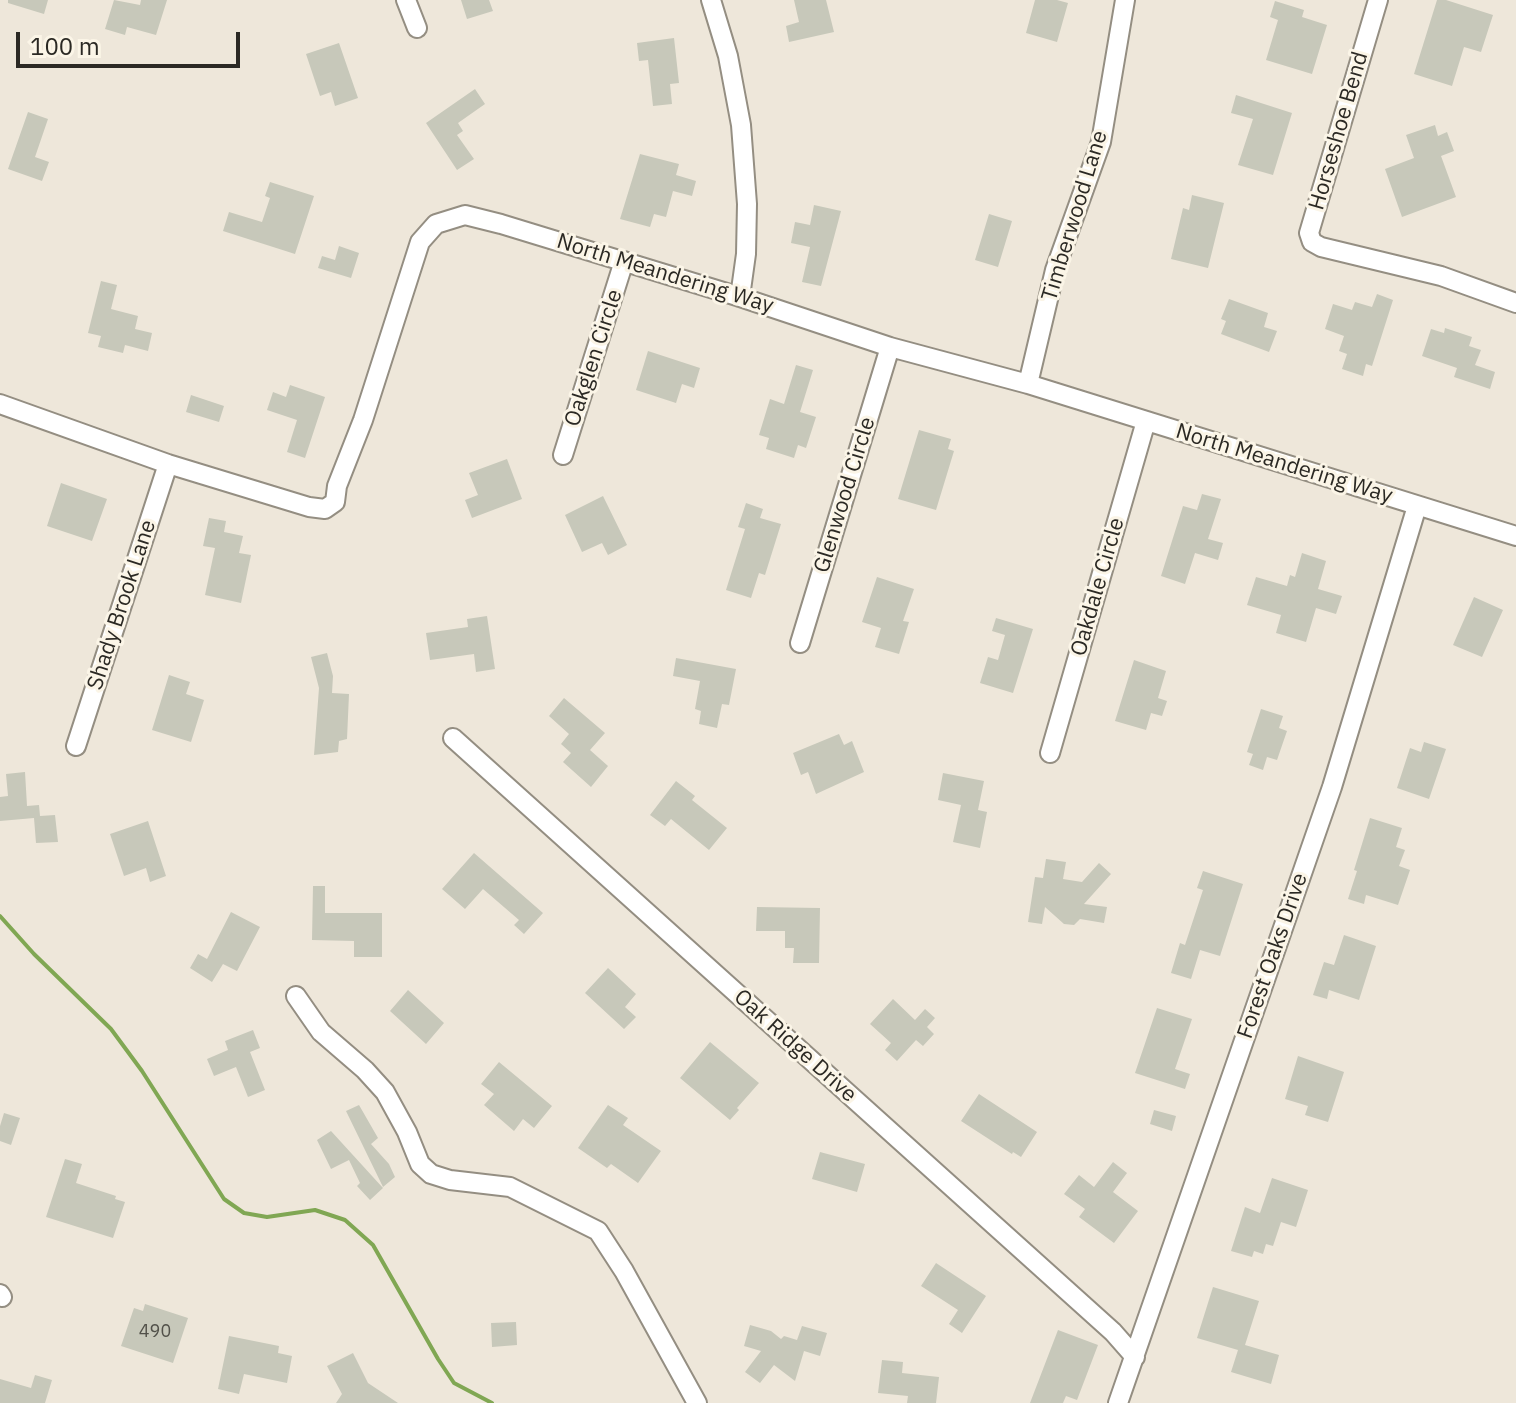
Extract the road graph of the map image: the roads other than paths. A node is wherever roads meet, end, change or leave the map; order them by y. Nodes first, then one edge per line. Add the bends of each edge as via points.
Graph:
1 (406, 0) edge
2 (711, 0) edge
3 (1125, 0) edge
4 (1378, 0) edge
5 (417, 28) dead end
6 (624, 261) junction
7 (740, 297) junction
8 (1516, 303) edge
9 (890, 347) junction
10 (1028, 384) junction
11 (0, 404) edge
12 (1146, 421) junction
13 (563, 455) dead end
14 (168, 464) junction
15 (1417, 506) junction
16 (1516, 536) edge
17 (800, 643) dead end
18 (453, 738) dead end
19 (76, 746) dead end
20 (1050, 753) dead end
21 (296, 996) dead end
22 (1135, 1357) junction
23 (697, 1403) edge
24 (1118, 1403) edge

1 - 5 street
2 - 7 street via 741,125 747,204
3 - 10 street, Timberwood Lane via 1101,142 1055,270
4 - 8 street, Horseshoe Bend via 1309,233 1312,242 1441,276
6 - 7 street, North Meandering Way
6 - 13 street, Oakglen Circle
6 - 14 street, North Meandering Way via 465,215 436,224 420,242 335,502 325,509 309,507
7 - 9 street, North Meandering Way
9 - 10 street, North Meandering Way
9 - 17 street, Glenwood Circle
10 - 12 street, North Meandering Way
11 - 14 street, North Meandering Way
12 - 15 street, North Meandering Way
12 - 20 street, Oakdale Circle
14 - 19 street, Shady Brook Lane
15 - 16 street, North Meandering Way
15 - 22 street, Forest Oaks Drive via 1332,787
18 - 22 street, Oak Ridge Drive
21 - 23 street via 321,1032 385,1092 420,1164 431,1174 510,1187 598,1231
22 - 24 street, Forest Oaks Drive

